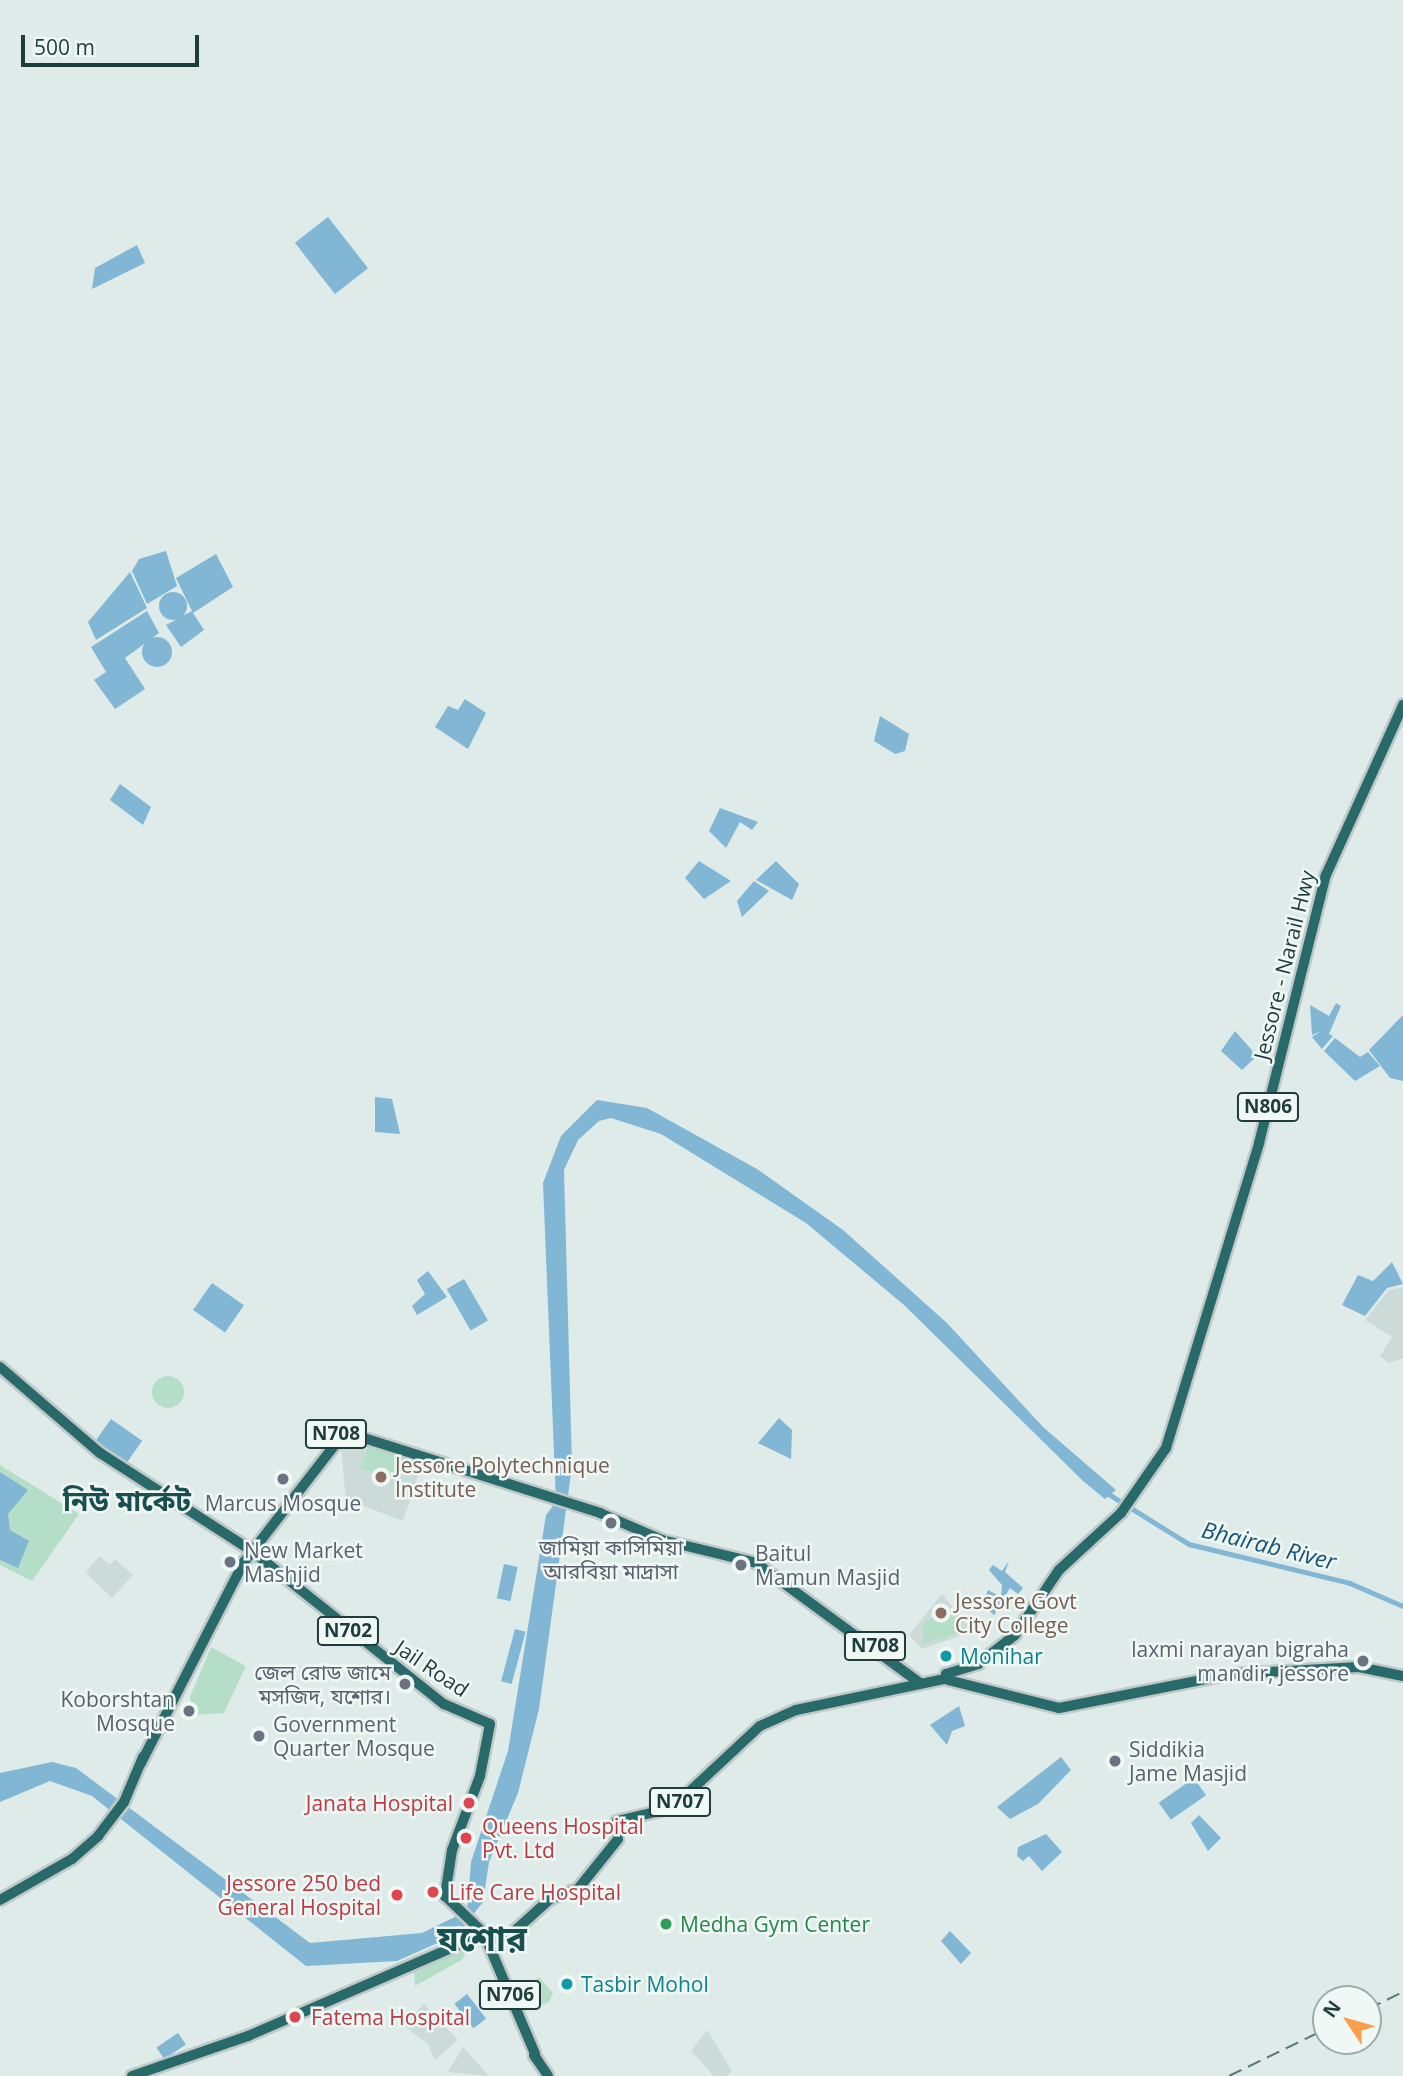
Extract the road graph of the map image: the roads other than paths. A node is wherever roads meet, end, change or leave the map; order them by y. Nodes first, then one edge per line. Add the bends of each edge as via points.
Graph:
1 (1403, 705) edge
2 (0, 1367) edge
3 (250, 1551) junction
4 (1403, 1674) edge
5 (948, 1677) junction
6 (919, 1681) junction
7 (0, 1900) edge
8 (481, 1936) junction
9 (132, 2076) edge
10 (548, 2076) edge

1 - 5 highway, Jessore - Narail Hwy / N806 via 1324,880 1259,1143 1172,1435 1124,1509 1059,1570 1003,1647
2 - 3 highway, N702 via 100,1453
3 - 6 highway, N708 via 343,1427 669,1542 756,1563
3 - 7 highway, N708 via 207,1619 115,1815 72,1859
3 - 8 highway, Jail Road / N702 via 444,1704 490,1724 446,1889
4 - 5 highway, N707 via 1359,1667 1233,1674 1059,1708
5 - 6 highway, N707
6 - 8 highway, N707 via 795,1711 760,1726 672,1808 617,1821 618,1839 578,1889 550,1899 507,1938
8 - 9 highway, N707 via 404,1971
8 - 10 highway, N706

